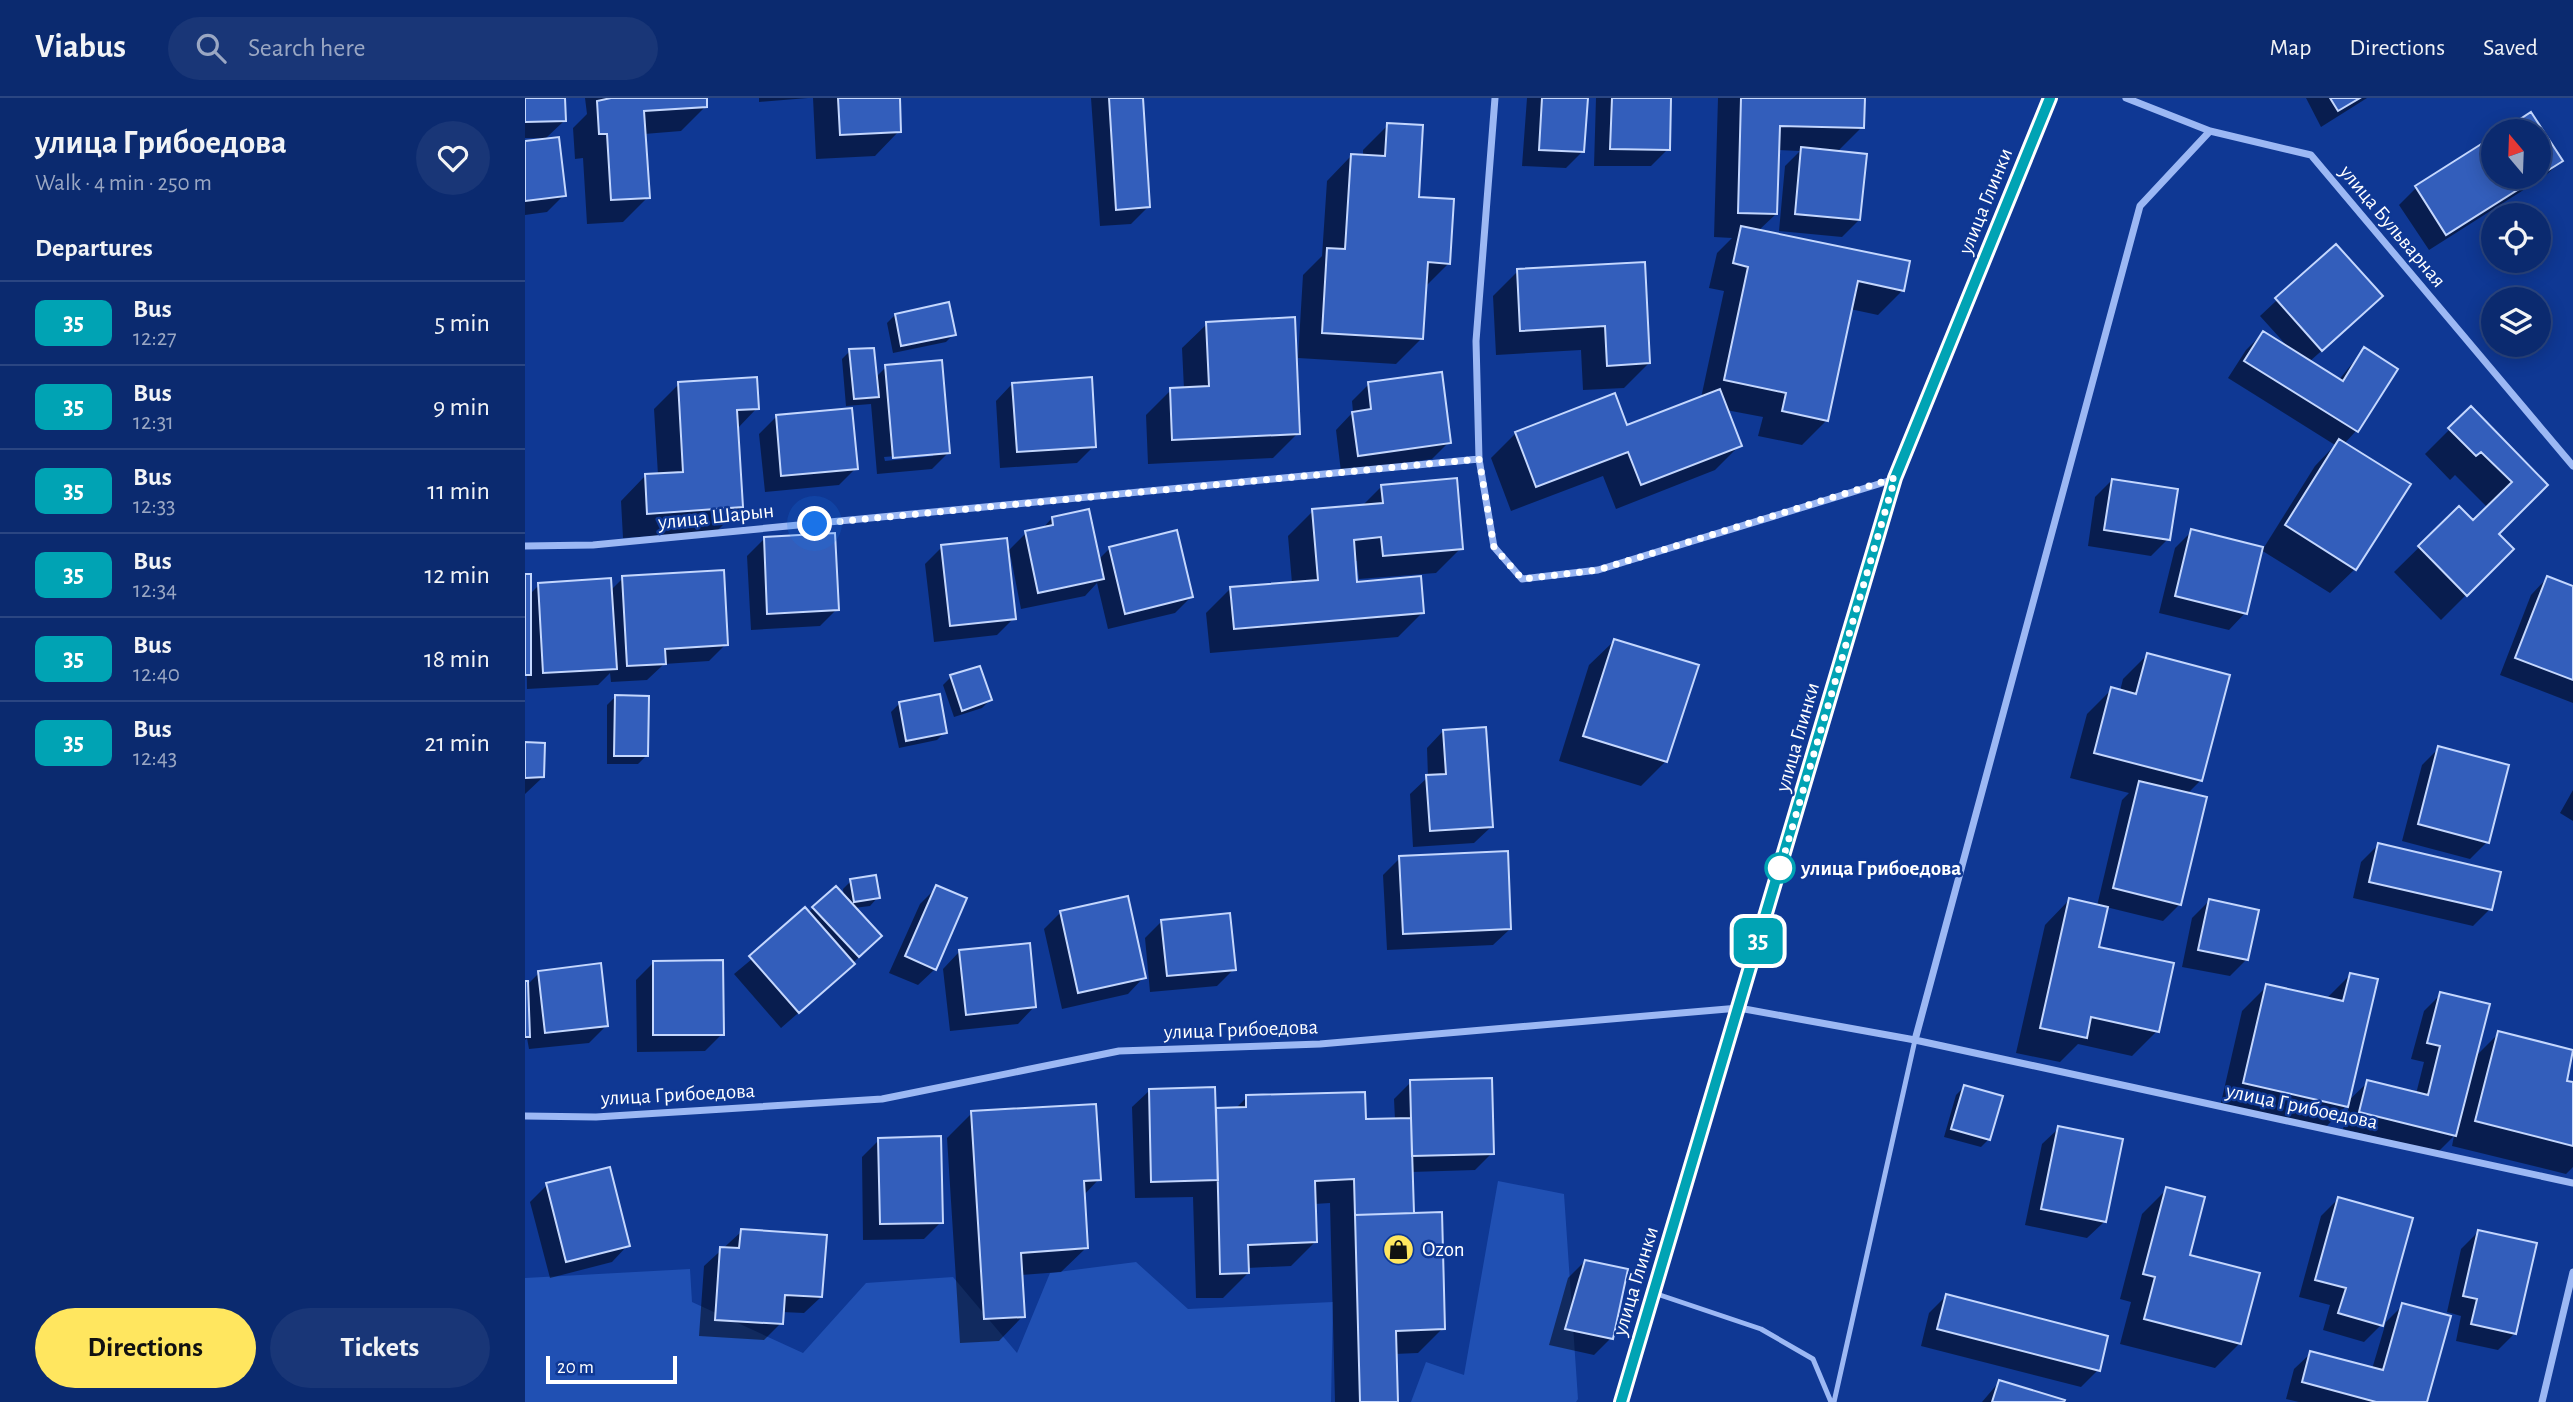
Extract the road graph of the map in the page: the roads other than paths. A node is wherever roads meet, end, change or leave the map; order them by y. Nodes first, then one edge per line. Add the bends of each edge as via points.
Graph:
1 (1495, 98) edge
2 (2050, 98) edge
3 (2126, 98) edge
4 (2210, 131) junction
5 (1479, 459) junction
6 (2573, 466) edge
7 (1895, 478) junction
8 (525, 546) edge
9 (1739, 1008) junction
10 (1915, 1040) junction
11 (525, 1116) edge
12 (2573, 1183) edge
13 (2573, 1272) edge
14 (1654, 1293) junction
15 (1621, 1402) edge
16 (1833, 1402) edge
17 (2542, 1402) edge

1 - 5 street via 1476,341
2 - 7 main road, улица Глинки
3 - 4 street, улица Бульварная
4 - 6 street, улица Бульварная via 2311,155
4 - 10 street via 2140,206
5 - 7 street via 1494,547 1522,579 1598,570
5 - 8 street, улица Шарын via 593,545
7 - 9 main road, улица Глинки
9 - 10 street, улица Грибоедова
9 - 11 street, улица Грибоедова via 1320,1044 1119,1051 882,1099 596,1117
9 - 14 main road, улица Глинки
10 - 12 street, улица Грибоедова
10 - 16 lane
13 - 17 street
14 - 15 main road, улица Глинки
14 - 16 lane via 1761,1329 1813,1359

